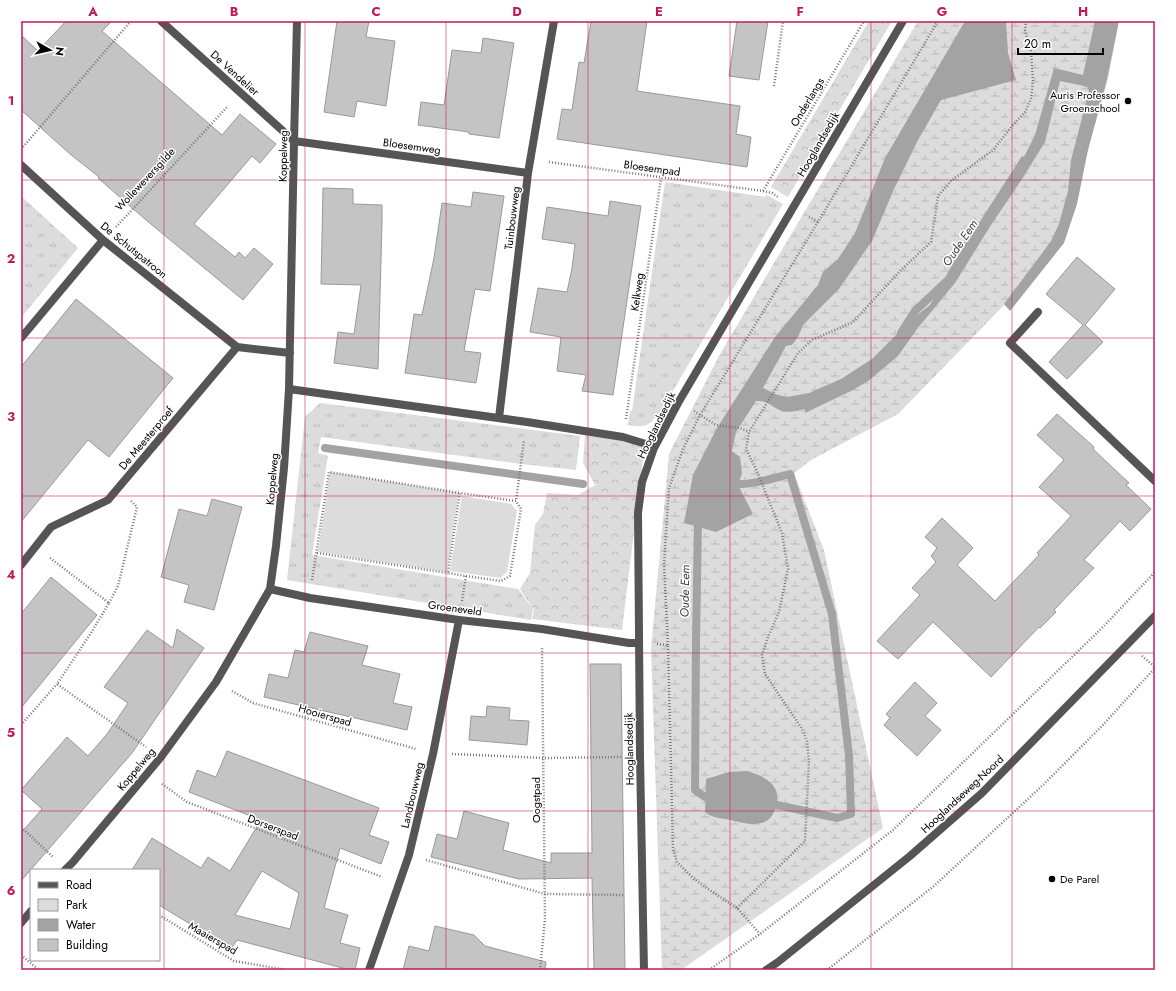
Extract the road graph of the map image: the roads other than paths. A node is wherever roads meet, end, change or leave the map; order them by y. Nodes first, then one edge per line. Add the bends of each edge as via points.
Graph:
1 (160, 21) edge
2 (297, 21) edge
3 (554, 21) edge
4 (903, 21) edge
5 (294, 142) junction
6 (21, 165) edge
7 (528, 173) junction
8 (103, 240) junction
9 (1038, 312) dead end
10 (21, 338) edge
11 (237, 347) junction
12 (290, 353) junction
13 (289, 388) junction
14 (499, 418) junction
15 (654, 448) junction
16 (1155, 481) edge
17 (21, 565) edge
18 (270, 589) junction
19 (1155, 616) edge
20 (459, 620) junction
21 (638, 643) junction
22 (66, 869) edge
23 (30, 912) edge
24 (21, 923) edge
25 (369, 970) edge
26 (644, 970) edge
27 (766, 970) edge

1 - 5 street, De Vendelier
2 - 5 street, Koppelweg
3 - 7 street, Tuinbouwweg
4 - 15 street, Hooglandsedijk
5 - 7 street, Bloesemweg
5 - 12 street, Koppelweg
6 - 8 street, De Schutspatroon
7 - 14 street, Tuinbouwweg
8 - 10 street
8 - 11 street, De Schutspatroon
9 - 16 street via 1010,343
11 - 12 street
11 - 17 street, De Meesterproef via 108,500 52,527
12 - 13 street, Koppelweg
13 - 14 street
13 - 18 street, Koppelweg via 284,468
14 - 15 street via 623,437
15 - 21 street, Hooglandsedijk via 642,482 638,513
18 - 20 street, Groeneveld via 310,598
18 - 22 street, Koppelweg via 216,682 162,757
19 - 27 street, Hooglandseweg-Noord via 982,793 910,856
20 - 21 street, Groeneveld
20 - 25 street, Landbouwweg via 433,754 409,855
21 - 26 street, Hooglandsedijk
23 - 24 street

